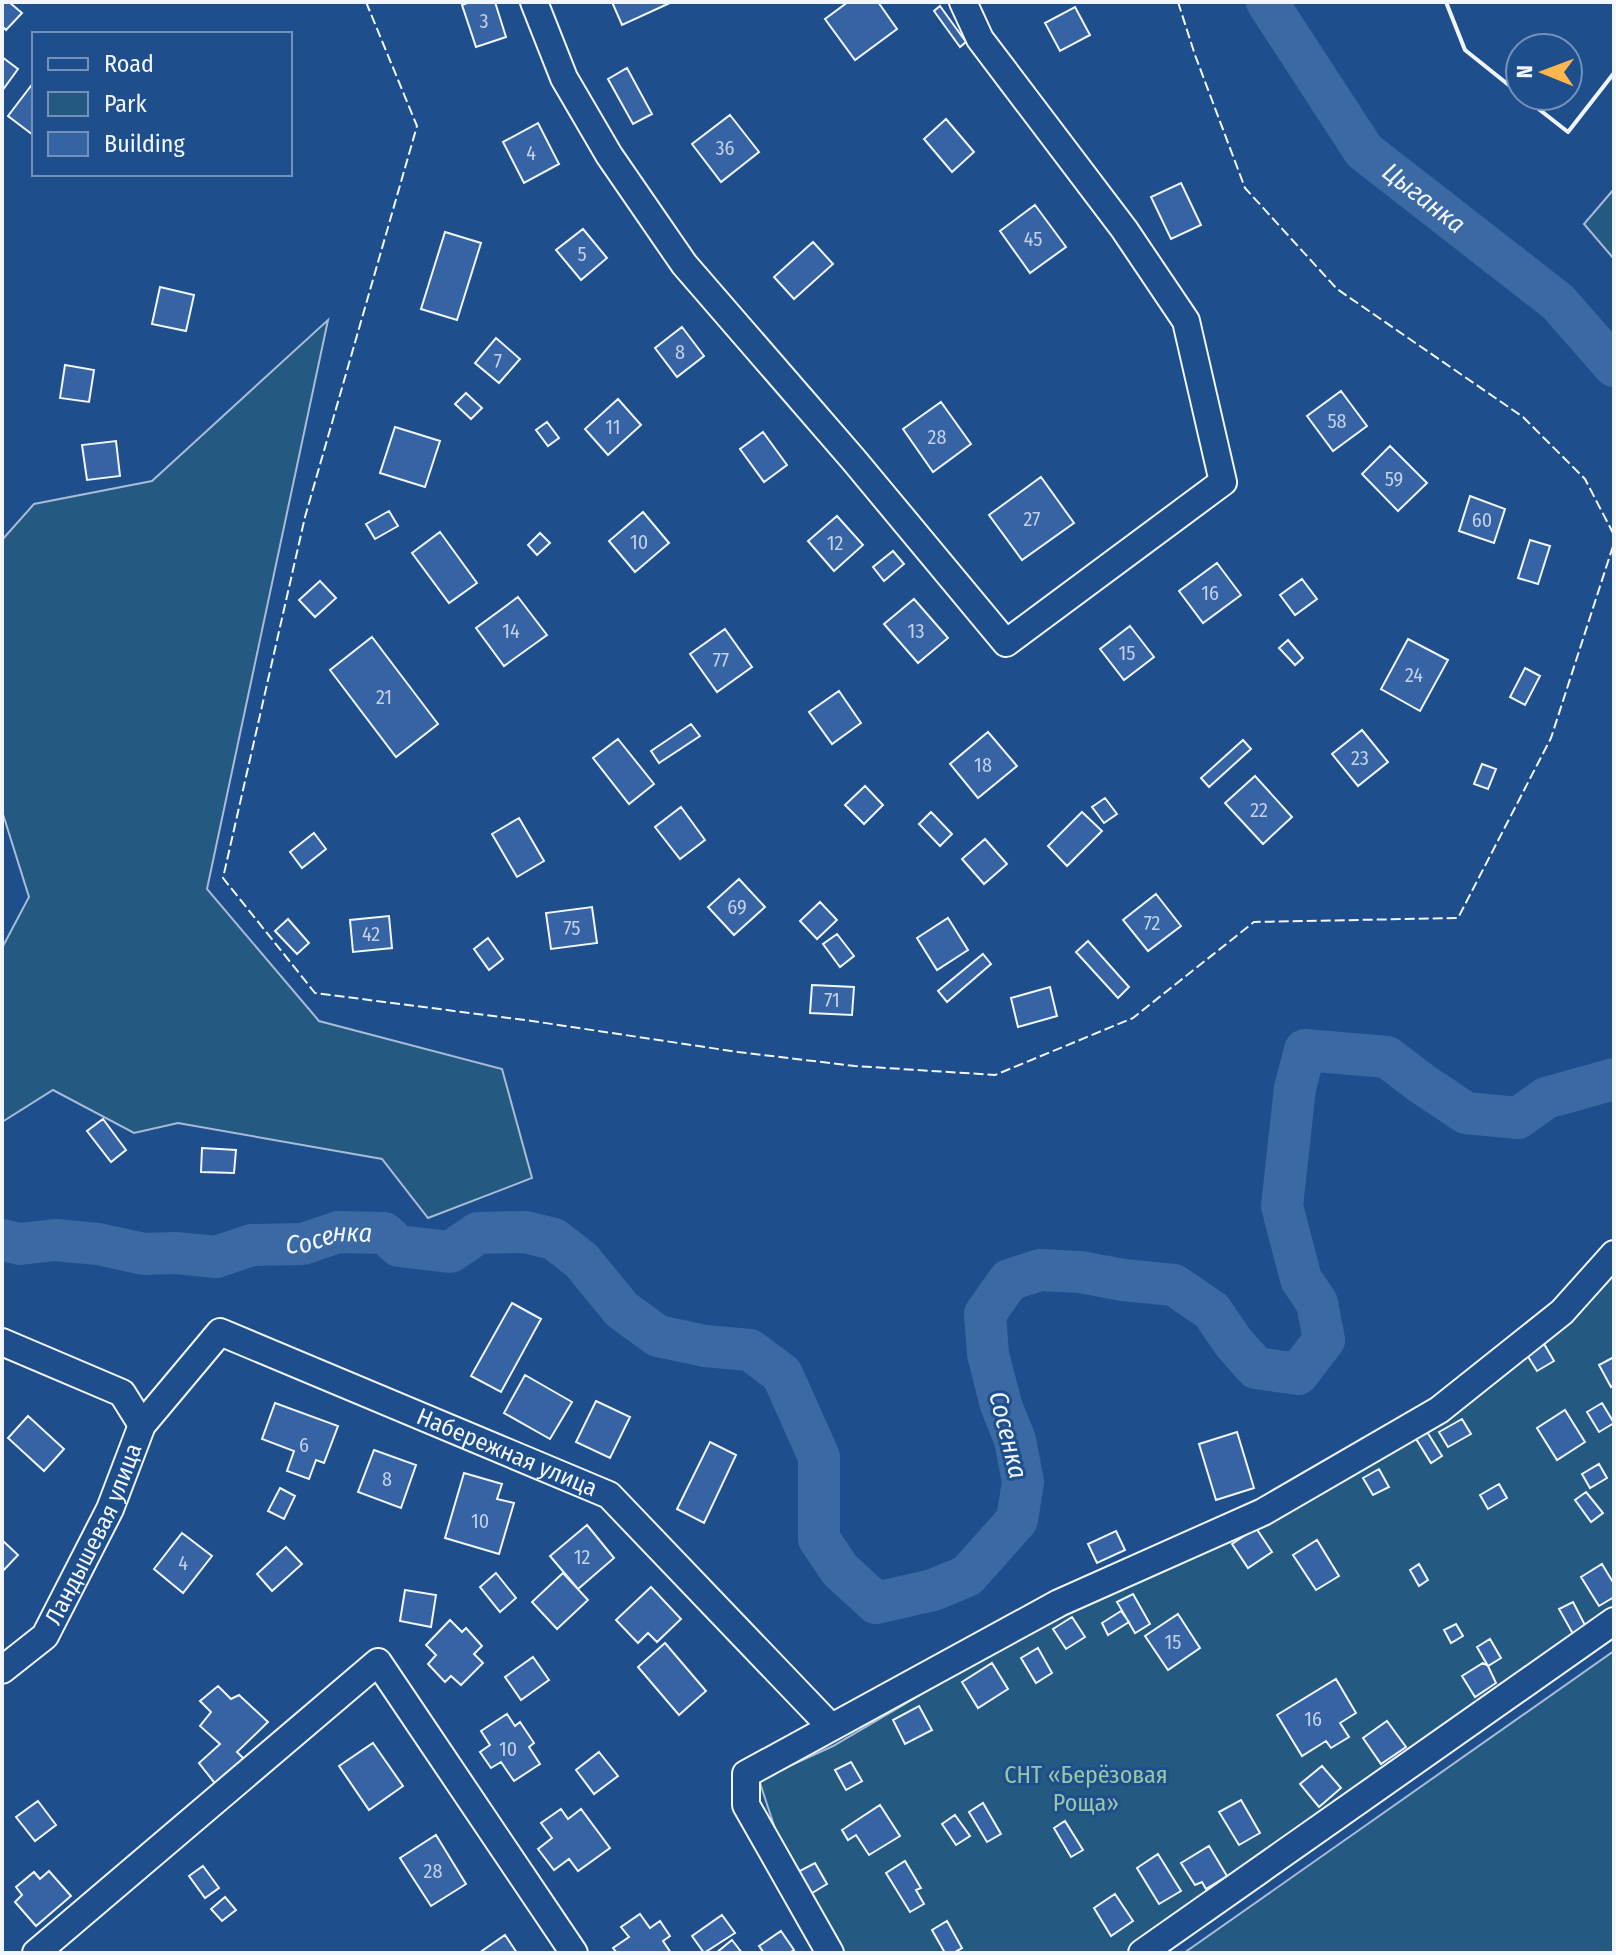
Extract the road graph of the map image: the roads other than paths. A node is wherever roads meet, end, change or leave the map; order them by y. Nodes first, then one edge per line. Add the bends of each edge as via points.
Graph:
1 (534, 2) edge
2 (963, 2) edge
3 (1614, 1254) edge
4 (2, 1342) edge
5 (142, 1425) junction
6 (1614, 1621) edge
7 (2, 1670) edge
8 (831, 1727) junction
9 (36, 1953) edge
10 (574, 1953) edge
11 (830, 1953) edge
12 (1142, 1953) edge

1 - 2 street via 564,78 684,264 1006,643 1223,482 1186,321 1124,229 980,39
3 - 8 street via 1562,1312 1439,1410 1263,1512 1059,1603
4 - 5 street via 122,1393
5 - 7 street, Ландышевая улица via 110,1509 45,1636
5 - 8 street, Набережная улица via 220,1332 609,1495
6 - 12 street
8 - 11 street via 746,1774 746,1805
9 - 10 street via 378,1662

